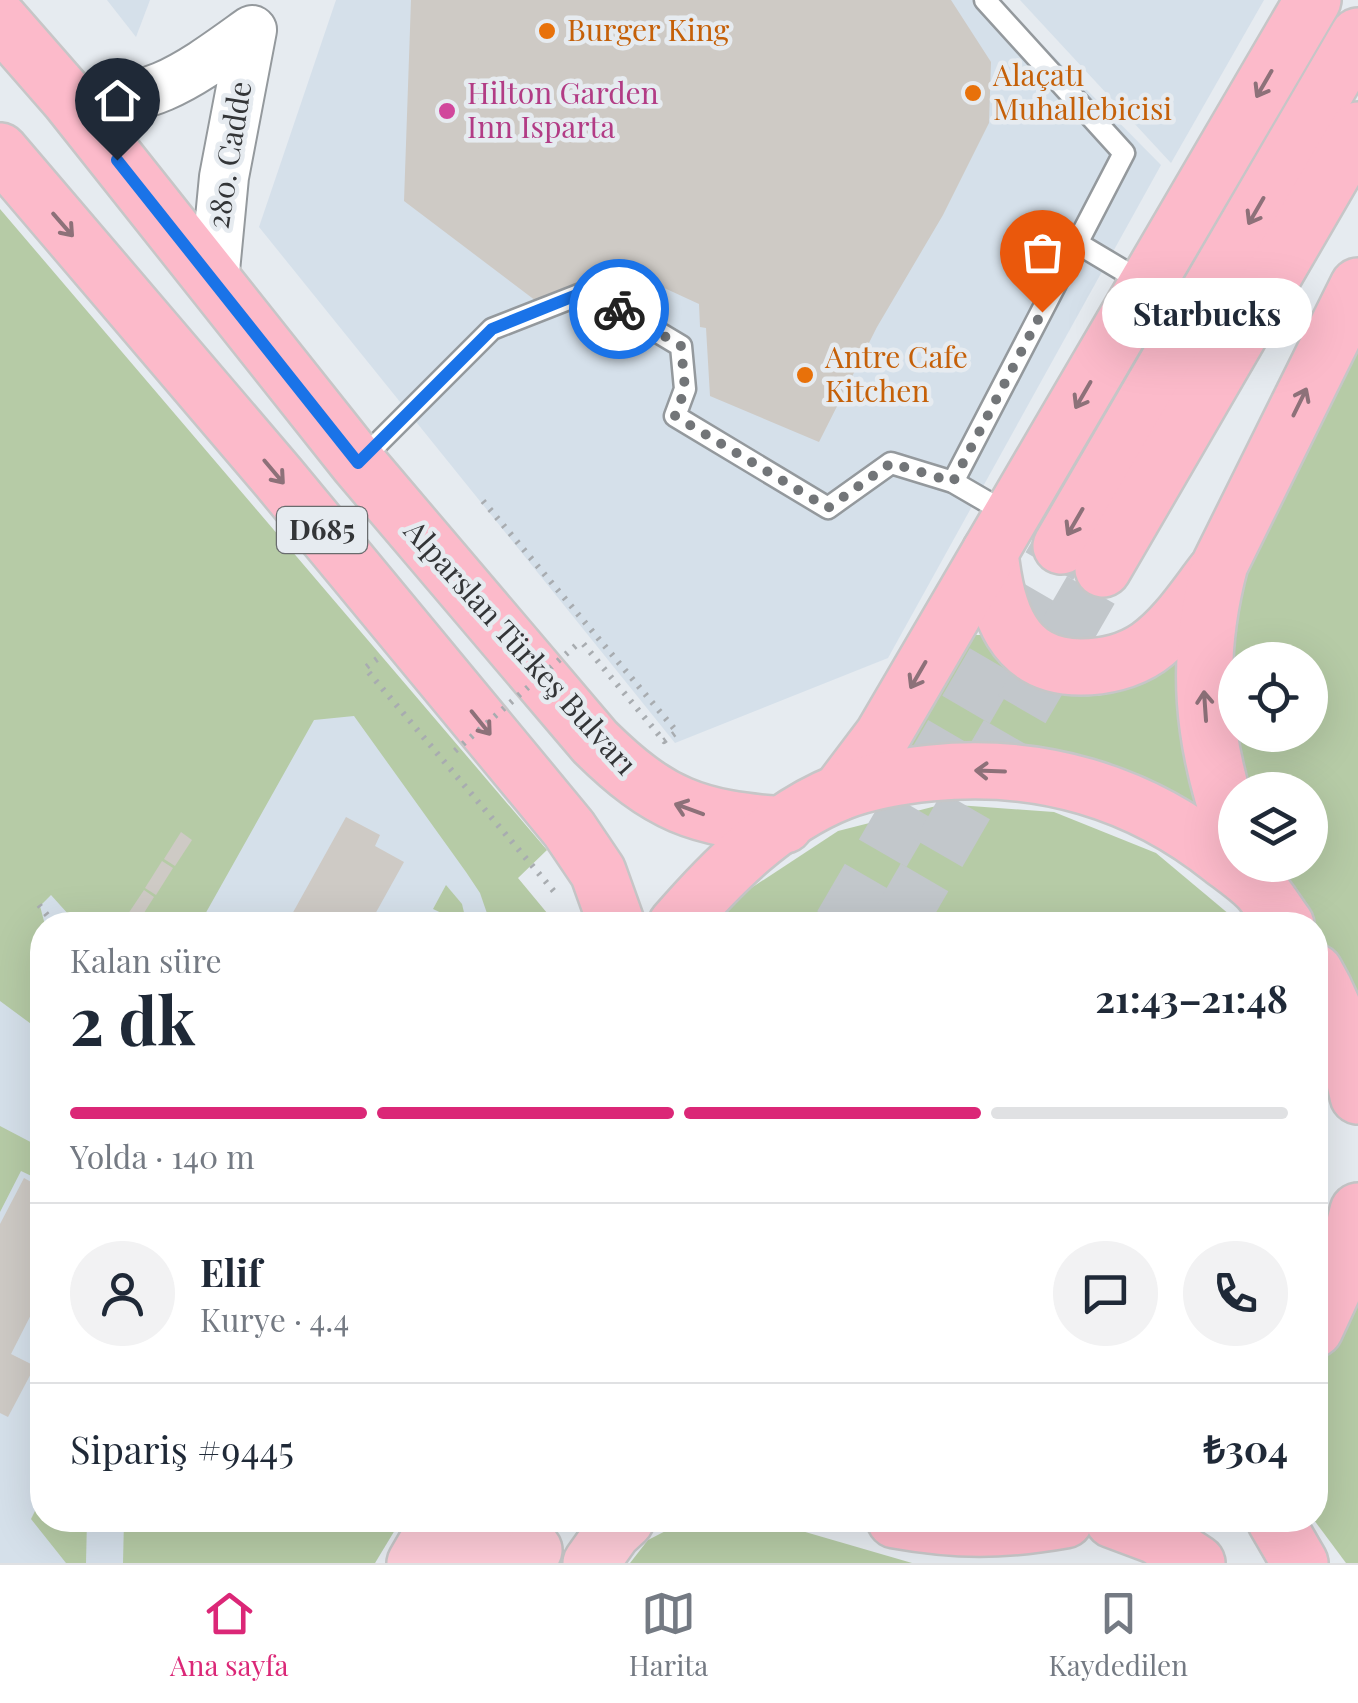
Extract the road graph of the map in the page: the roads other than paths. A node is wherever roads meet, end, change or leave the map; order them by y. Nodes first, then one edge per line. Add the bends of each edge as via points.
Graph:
1 (984, 0) edge
2 (1313, 0) edge
3 (257, 15) edge
4 (0, 20) edge
5 (1358, 36) edge
6 (69, 99) junction
7 (1358, 130) edge
8 (0, 151) edge
9 (1077, 243) junction
10 (214, 281) junction
11 (1147, 284) junction
12 (1358, 286) edge
13 (358, 463) junction
14 (953, 482) junction
15 (1001, 535) junction
16 (1220, 564) junction
17 (1218, 777) edge
18 (840, 792) junction
19 (785, 825) junction
20 (1264, 892) edge
21 (612, 912) edge
22 (687, 912) edge
23 (1328, 994) edge
24 (1358, 1096) edge
25 (1358, 1211) edge
26 (1328, 1301) edge
27 (1145, 1532) edge
28 (1282, 1532) edge
29 (493, 1544) edge
30 (415, 1563) edge
31 (1197, 1563) edge
32 (1300, 1563) edge

1 - 9 lane via 1124,153
2 -> 11 highway
3 - 6 street, 280. Cadde via 189,75 154,92 120,100
3 - 10 street, 280. Cadde via 224,177
4 - 6 highway, Alparslan Türkeş Bulvarı / D685
5 -> 7 highway via 1082,558
6 - 10 highway, Alparslan Türkeş Bulvarı / D685
8 -> 21 highway, D685 via 569,829 598,872
9 - 11 lane
9 - 14 lane
10 - 13 highway, Alparslan Türkeş Bulvarı / D685
11 -> 15 highway
16 -> 12 highway
13 - 14 lane via 492,329 589,290 681,346 685,389 675,416 828,508 891,463
19 -> 13 highway, Alparslan Türkeş Bulvarı / D685 via 692,811 628,774
14 - 15 lane
15 - 16 highway via 994,585 1008,627 1024,648 1068,666 1120,661 1144,651
15 -> 18 highway via 884,735
17 -> 16 highway via 1203,678
18 - 19 highway
20 -> 18 highway via 1144,806 1086,784 962,770
19 - 22 highway via 714,881
23 - 24 highway
25 - 26 highway
27 - 31 highway
28 - 32 highway
29 - 30 main road

